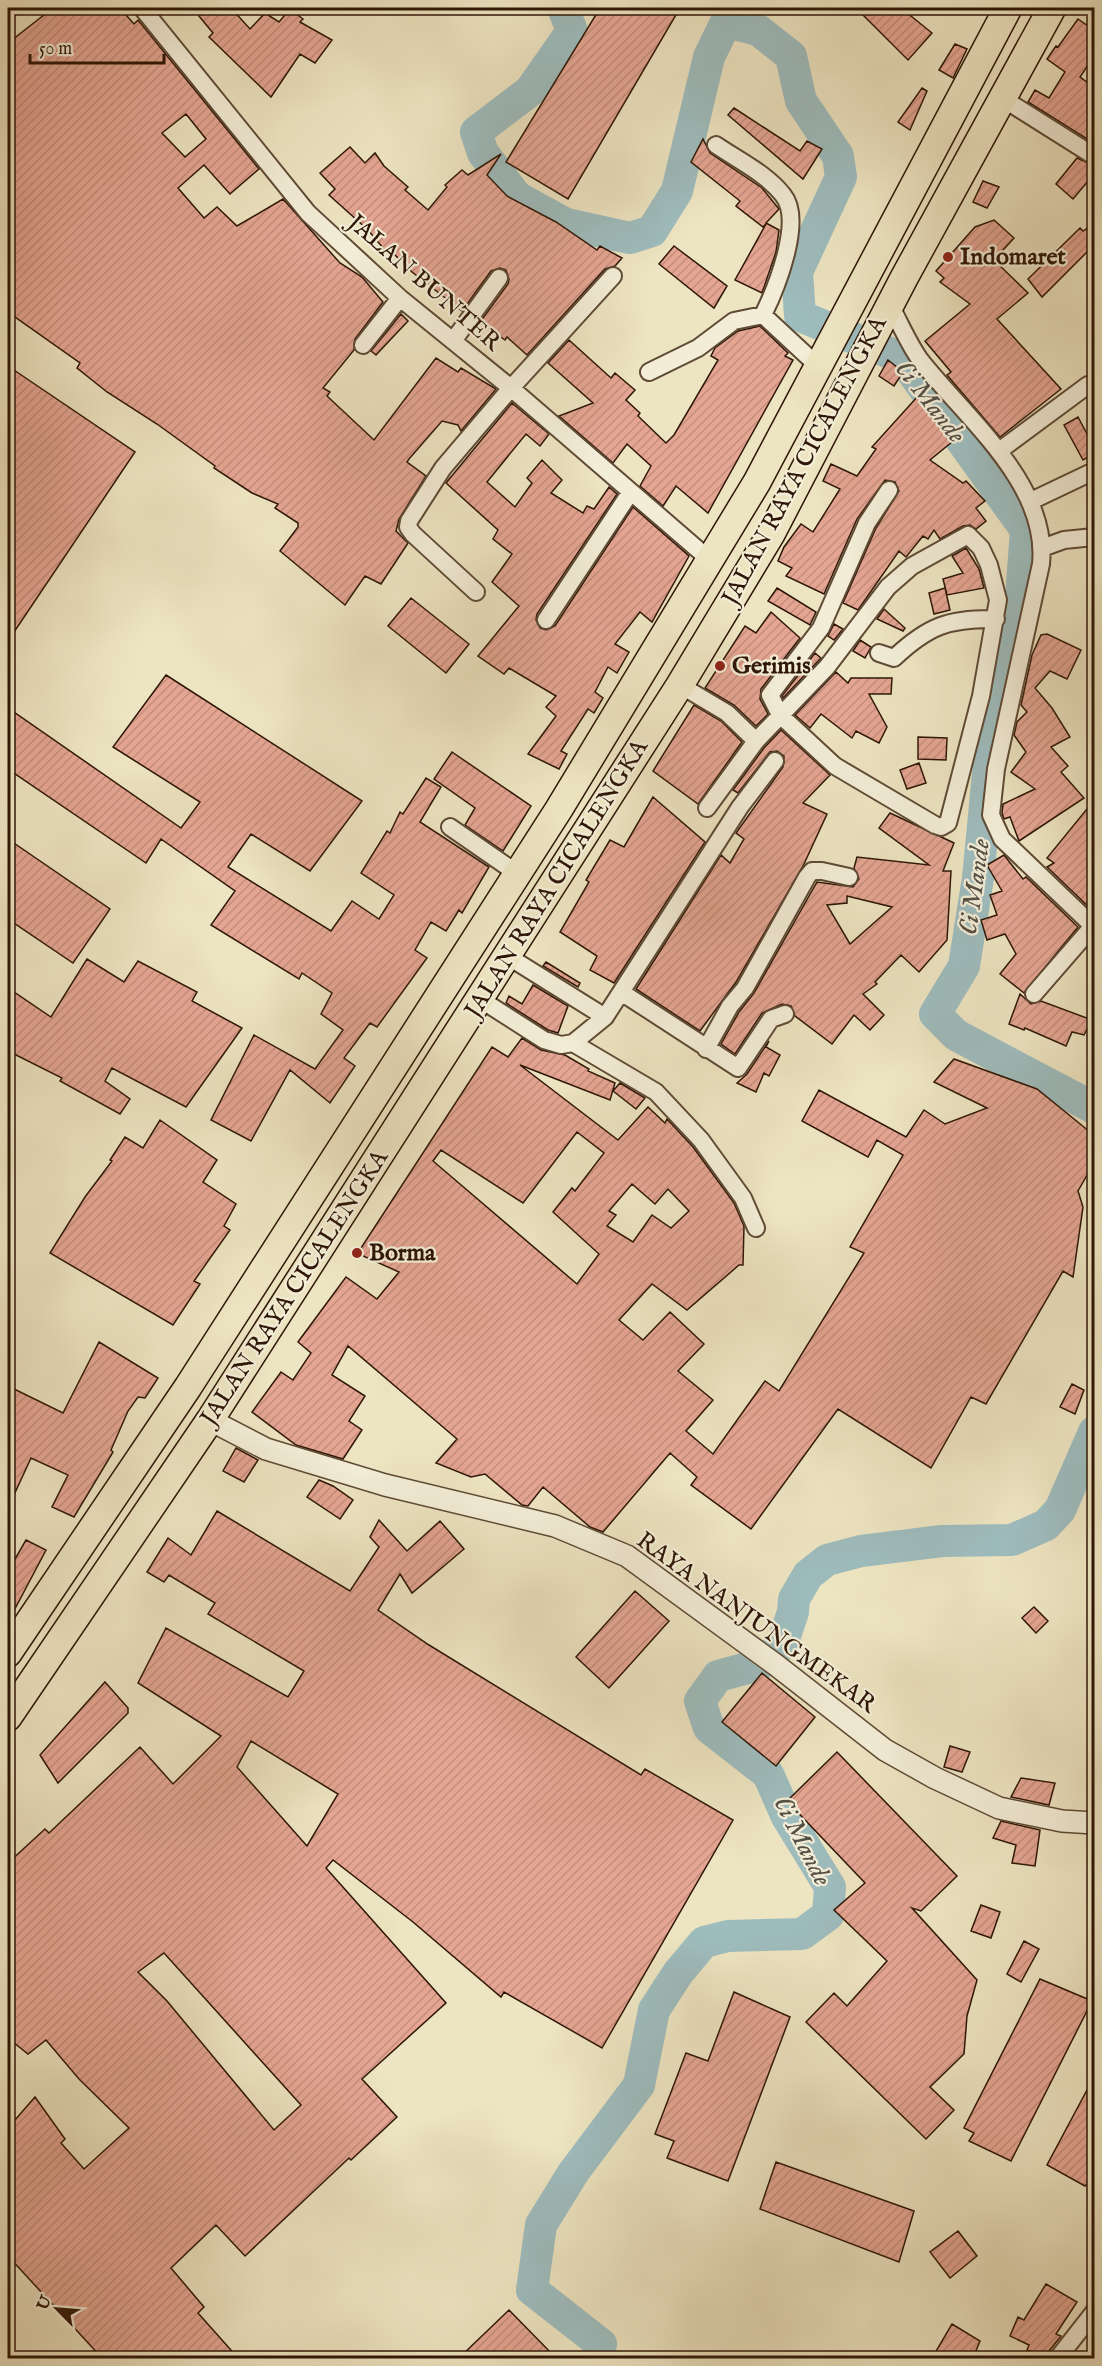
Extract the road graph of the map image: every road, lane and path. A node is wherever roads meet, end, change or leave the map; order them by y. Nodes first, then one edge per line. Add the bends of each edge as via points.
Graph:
1 (142, 8) edge
2 (1008, 8) edge
3 (1052, 8) edge
4 (1002, 98) junction
5 (716, 145) dead end
6 (1095, 156) edge
7 (875, 262) junction
8 (613, 276) dead end
9 (498, 278) dead end
10 (904, 278) junction
11 (400, 298) junction
12 (763, 315) junction
13 (884, 316) junction
14 (453, 340) junction
15 (363, 345) dead end
16 (818, 368) junction
17 (649, 372) dead end
18 (1088, 386) dead end
19 (511, 388) junction
20 (840, 400) junction
21 (999, 450) junction
22 (1095, 471) edge
23 (889, 490) dead end
24 (630, 493) junction
25 (1031, 501) junction
26 (1095, 537) edge
27 (1042, 548) junction
28 (710, 560) junction
29 (476, 592) dead end
30 (996, 619) junction
31 (546, 620) dead end
32 (879, 652) dead end
33 (680, 686) junction
34 (780, 715) junction
35 (756, 741) junction
36 (775, 761) dead end
37 (707, 808) dead end
38 (450, 827) dead end
39 (518, 874) junction
40 (849, 877) dead end
41 (1094, 926) edge
42 (509, 957) junction
43 (621, 992) junction
44 (1034, 994) dead end
45 (480, 999) junction
46 (785, 1014) dead end
47 (605, 1017) junction
48 (573, 1043) junction
49 (706, 1049) junction
50 (756, 1228) dead end
51 (210, 1420) junction
52 (8, 1653) edge
53 (8, 1717) edge
54 (1095, 1823) edge
55 (1095, 2312) edge
56 (1063, 2357) edge

1 - 11 street, JALAN BUNTER via 308,213
2 - 7 highway, JALAN RAYA CICALENGKA
3 - 4 highway, JALAN RAYA CICALENGKA
4 - 6 street
4 - 10 highway, JALAN RAYA CICALENGKA
5 - 12 street via 762,176 786,199 792,225 790,238
7 - 10 highway
7 - 16 highway, JALAN RAYA CICALENGKA
8 - 19 street
9 - 14 street
10 - 13 highway, JALAN RAYA CICALENGKA
11 - 14 street, JALAN BUNTER
11 - 15 street
12 - 16 street
12 - 17 street via 734,321 698,348
13 - 20 highway, JALAN RAYA CICALENGKA
13 - 21 street via 969,420
14 - 19 street, JALAN BUNTER
16 - 20 highway
16 - 28 highway, JALAN RAYA CICALENGKA
18 - 21 street
19 - 24 street, JALAN BUNTER
19 - 29 street via 443,468 409,521 413,534
20 - 33 highway, JALAN RAYA CICALENGKA via 771,534
21 - 25 street
22 - 25 street
23 - 34 street via 867,524 821,628 771,692 771,702
24 - 28 street, JALAN BUNTER
24 - 31 street
25 - 27 street
26 - 27 street via 1065,540
27 - 41 street via 996,769 991,815 1002,839
28 - 39 highway, JALAN RAYA CICALENGKA
30 - 32 street via 973,618 927,630 894,658
30 - 34 street via 998,600 989,565 981,549 966,535 912,566 888,587 827,667
30 - 34 street via 981,696 945,826 935,825 835,766
33 - 35 street via 726,713
33 - 42 highway, JALAN RAYA CICALENGKA
34 - 35 street
35 - 37 street
36 - 43 street via 722,834
38 - 39 street
39 - 52 highway, JALAN RAYA CICALENGKA via 188,1387
40 - 49 street via 822,871 812,871 807,877
41 - 44 street
42 - 45 highway, JALAN RAYA CICALENGKA
42 - 47 street
43 - 47 street
43 - 49 street
45 - 48 street via 544,1040 561,1046
45 - 51 highway, JALAN RAYA CICALENGKA
46 - 49 street via 771,1019 738,1068
47 - 48 street
48 - 50 street via 656,1092 701,1140 743,1198
51 - 53 highway, JALAN RAYA CICALENGKA
51 - 54 street, RAYA NANJUNGMEKAR via 266,1449 385,1485 555,1526 627,1556 885,1750 934,1778 999,1808 1062,1821
55 - 56 street

